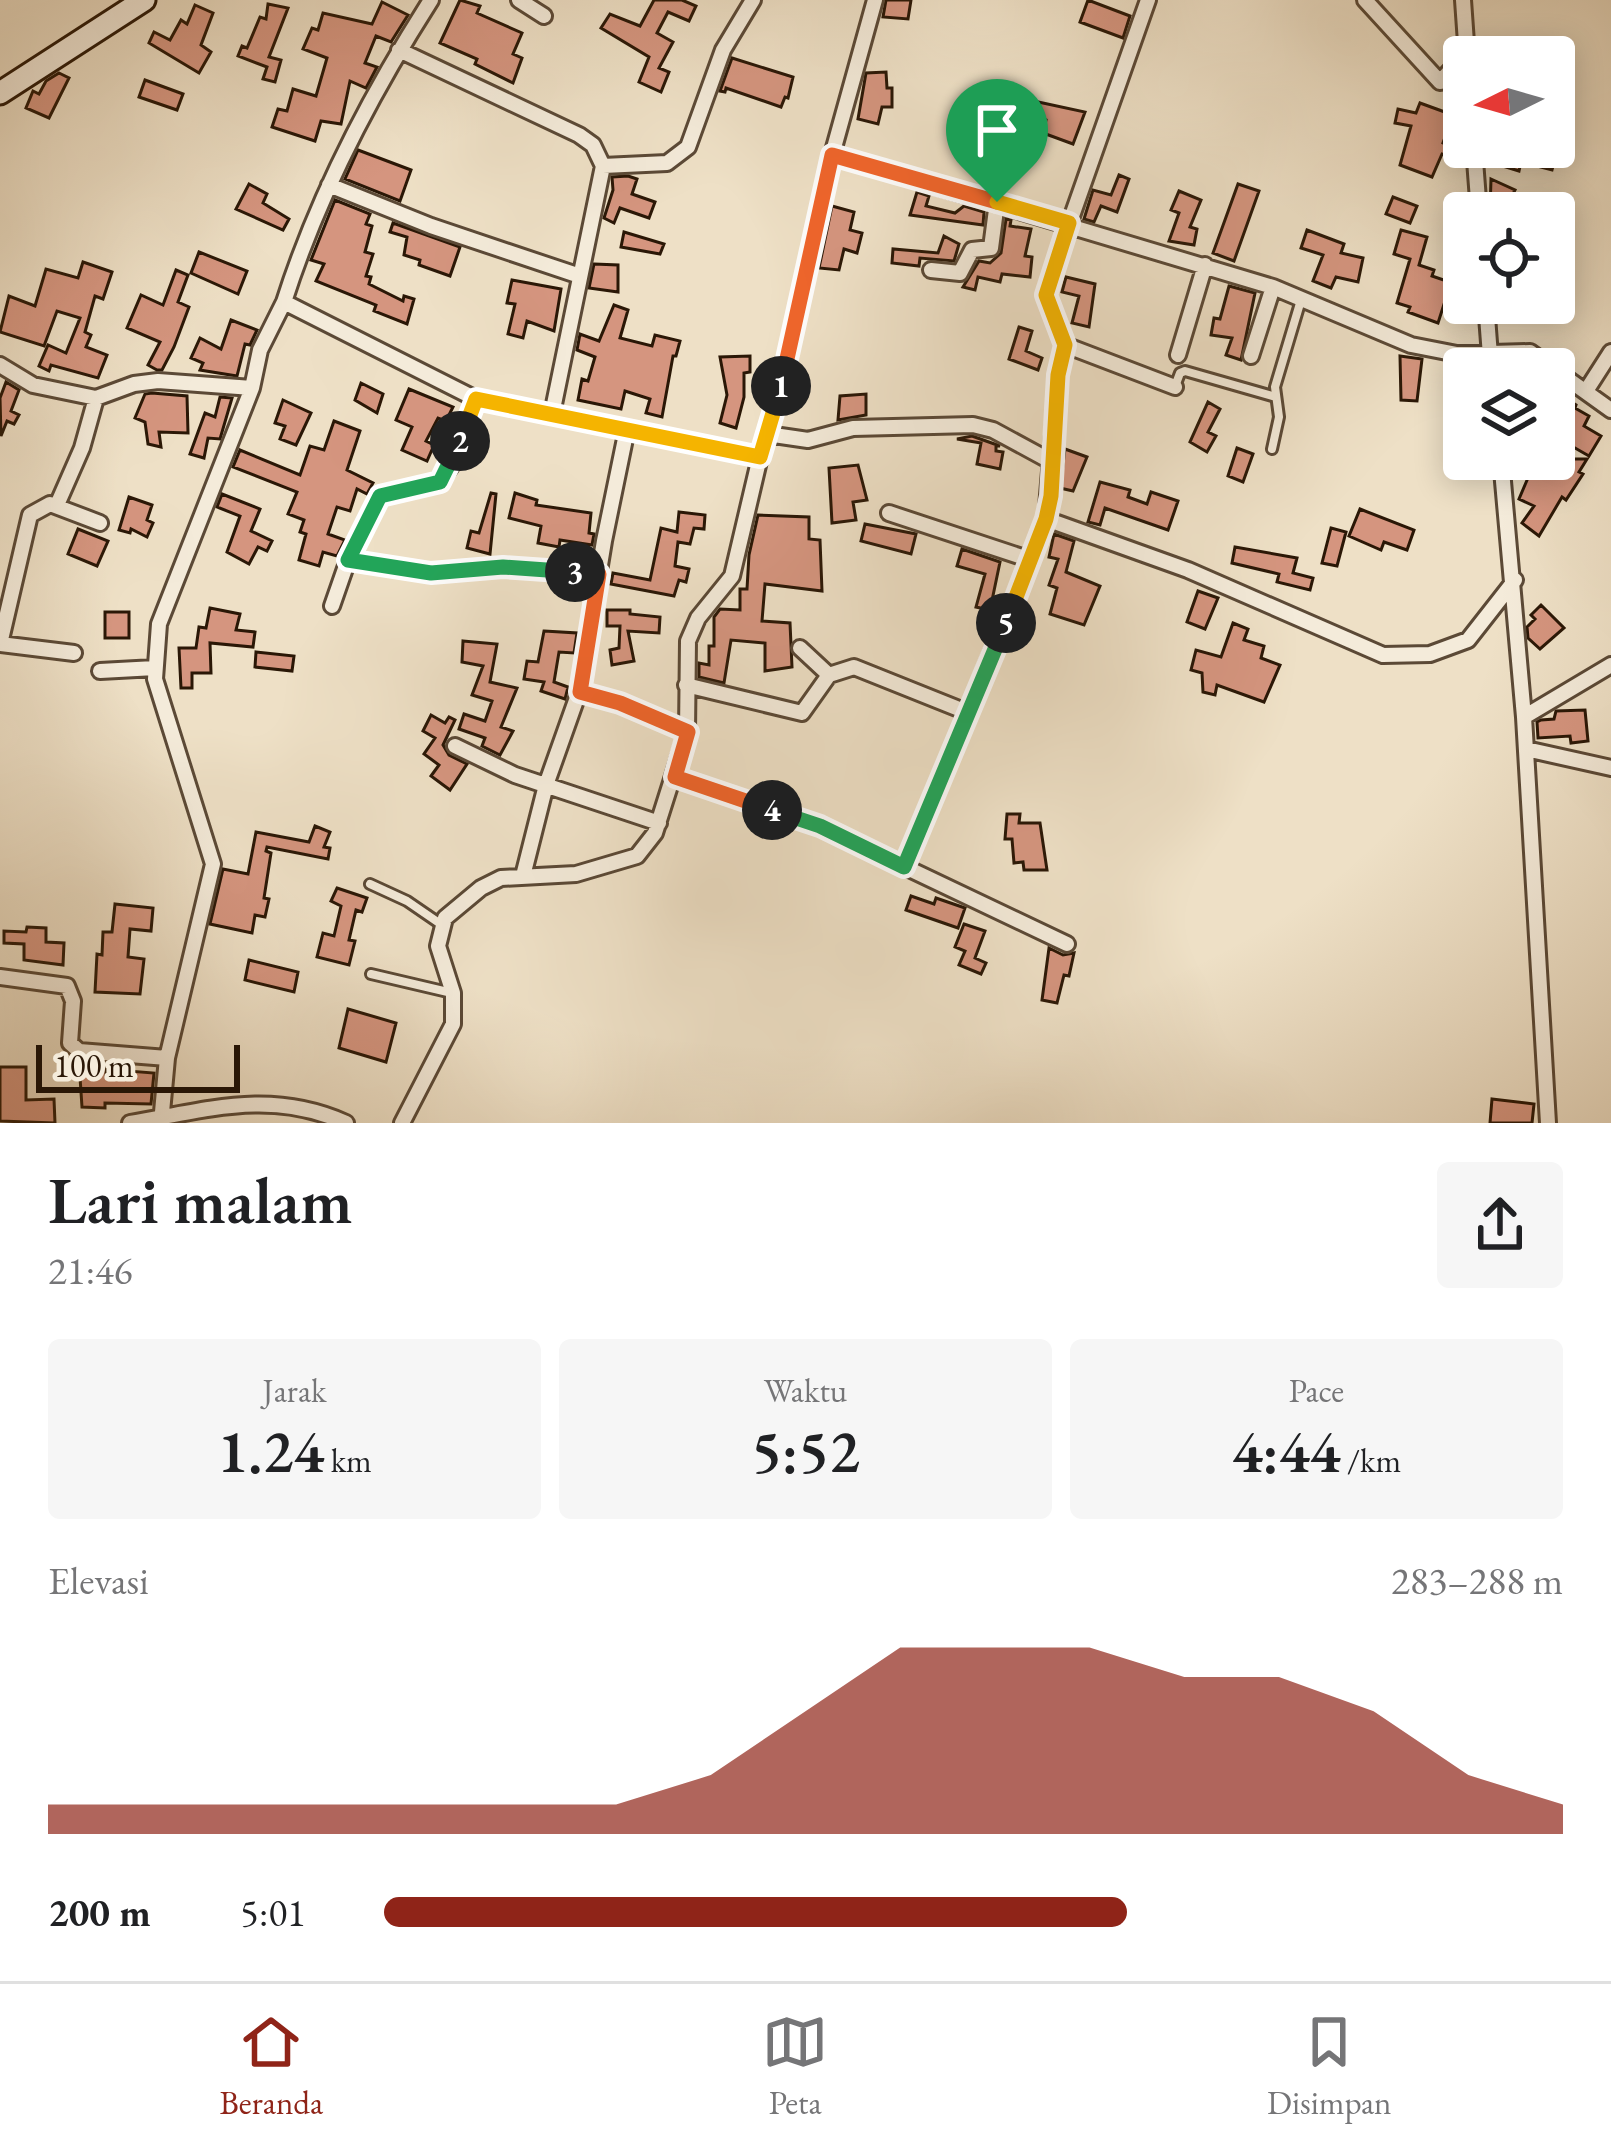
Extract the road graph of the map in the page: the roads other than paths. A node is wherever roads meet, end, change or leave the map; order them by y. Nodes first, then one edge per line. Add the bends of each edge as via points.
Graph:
1 (144, 0) edge
2 (431, 0) edge
3 (519, 0) edge
4 (754, 0) edge
5 (875, 0) edge
6 (1148, 0) edge
7 (1365, 0) edge
8 (1463, 0) edge
9 (544, 16) dead end
10 (1466, 36) edge
11 (399, 50) junction
12 (1443, 79) edge
13 (0, 93) edge
14 (832, 155) junction
15 (603, 166) junction
16 (329, 185) junction
17 (997, 202) junction
18 (1069, 223) junction
19 (1205, 265) junction
20 (931, 270) dead end
21 (580, 276) junction
22 (1273, 286) junction
23 (1302, 299) junction
24 (284, 302) junction
25 (1065, 345) junction
26 (1443, 351) edge
27 (1611, 352) edge
28 (1178, 355) dead end
29 (1251, 356) dead end
30 (0, 365) edge
31 (1575, 383) edge
32 (251, 388) junction
33 (1174, 389) joint
34 (1586, 391) junction
35 (1276, 397) junction
36 (96, 398) junction
37 (476, 399) junction
38 (1611, 410) edge
39 (552, 414) junction
40 (627, 429) junction
41 (767, 434) junction
42 (1272, 449) dead end
43 (760, 457) junction
44 (1052, 462) junction
45 (1503, 480) edge
46 (57, 505) junction
47 (889, 513) dead end
48 (1046, 519) junction
49 (100, 523) dead end
50 (348, 560) junction
51 (1031, 560) junction
52 (599, 574) junction
53 (1514, 580) junction
54 (332, 606) dead end
55 (800, 648) dead end
56 (74, 653) dead end
57 (1611, 665) edge
58 (155, 668) junction
59 (100, 671) dead end
60 (829, 675) junction
61 (686, 686) junction
62 (580, 692) junction
63 (970, 713) junction
64 (1524, 716) junction
65 (688, 732) junction
66 (455, 746) dead end
67 (1526, 749) junction
68 (1611, 768) edge
69 (675, 777) junction
70 (546, 785) junction
71 (659, 823) junction
72 (904, 867) junction
73 (523, 877) junction
74 (370, 884) dead end
75 (442, 925) junction
76 (1067, 944) dead end
77 (370, 974) dead end
78 (0, 977) edge
79 (453, 993) junction
80 (167, 1058) junction
81 (161, 1120) edge
82 (130, 1123) edge
83 (346, 1123) edge
84 (402, 1123) edge
85 (1548, 1123) edge

1 - 13 main road
2 - 11 street
3 - 9 street
4 - 15 street via 723,50 688,147 657,164
5 - 14 street
6 - 18 street
7 - 12 street
8 - 10 street
11 - 15 street via 579,135
11 - 16 street
14 - 17 street
14 - 41 street
15 - 21 street
16 - 21 street
16 - 24 street
17 - 18 street
17 - 20 street via 992,248 972,250 960,273
18 - 19 street
18 - 25 street via 1046,295
19 - 22 street
19 - 28 street
21 - 39 street
22 - 23 street
22 - 29 street
23 - 26 street
23 - 35 lane
24 - 32 street
24 - 37 street
25 - 33 street
25 - 44 street
27 - 34 street
30 - 36 street via 33,385
31 - 34 street
32 - 36 street via 158,381
32 - 58 street via 160,624
33 - 35 lane via 1185,371
34 - 38 street
35 - 42 lane
36 - 46 street
37 - 39 street
37 - 50 street via 440,482 380,496
39 - 40 street
40 - 43 street
40 - 52 street
41 - 43 street
41 - 44 street via 816,440 853,428 973,424
43 - 61 street via 732,576 692,629
44 - 48 street
45 - 53 street
46 - 49 street
46 - 56 street via 37,508 27,521 0,644
47 - 51 street
48 - 51 street
48 - 53 street via 1383,655 1430,654 1468,640
50 - 52 street via 431,573 517,567
50 - 54 street
51 - 63 street
52 - 62 street
53 - 64 street
55 - 60 street
57 - 64 street
58 - 59 street
58 - 80 street via 213,865
60 - 61 street via 799,720
60 - 63 street via 866,668
61 - 65 street
62 - 65 street
62 - 70 street
63 - 72 street
64 - 67 street
65 - 69 street
66 - 70 street
67 - 68 street
67 - 85 street
69 - 71 street
69 - 72 street via 820,826
70 - 71 street
70 - 73 street
71 - 73 street via 637,856 576,874
72 - 76 street
73 - 75 street via 481,888
74 - 75 lane
75 - 79 street via 438,946
77 - 79 lane
78 - 80 street via 67,986 74,1001 70,1043 79,1051
79 - 84 street via 449,1037
80 - 81 street
81 - 82 street
81 - 83 street via 257,1101

